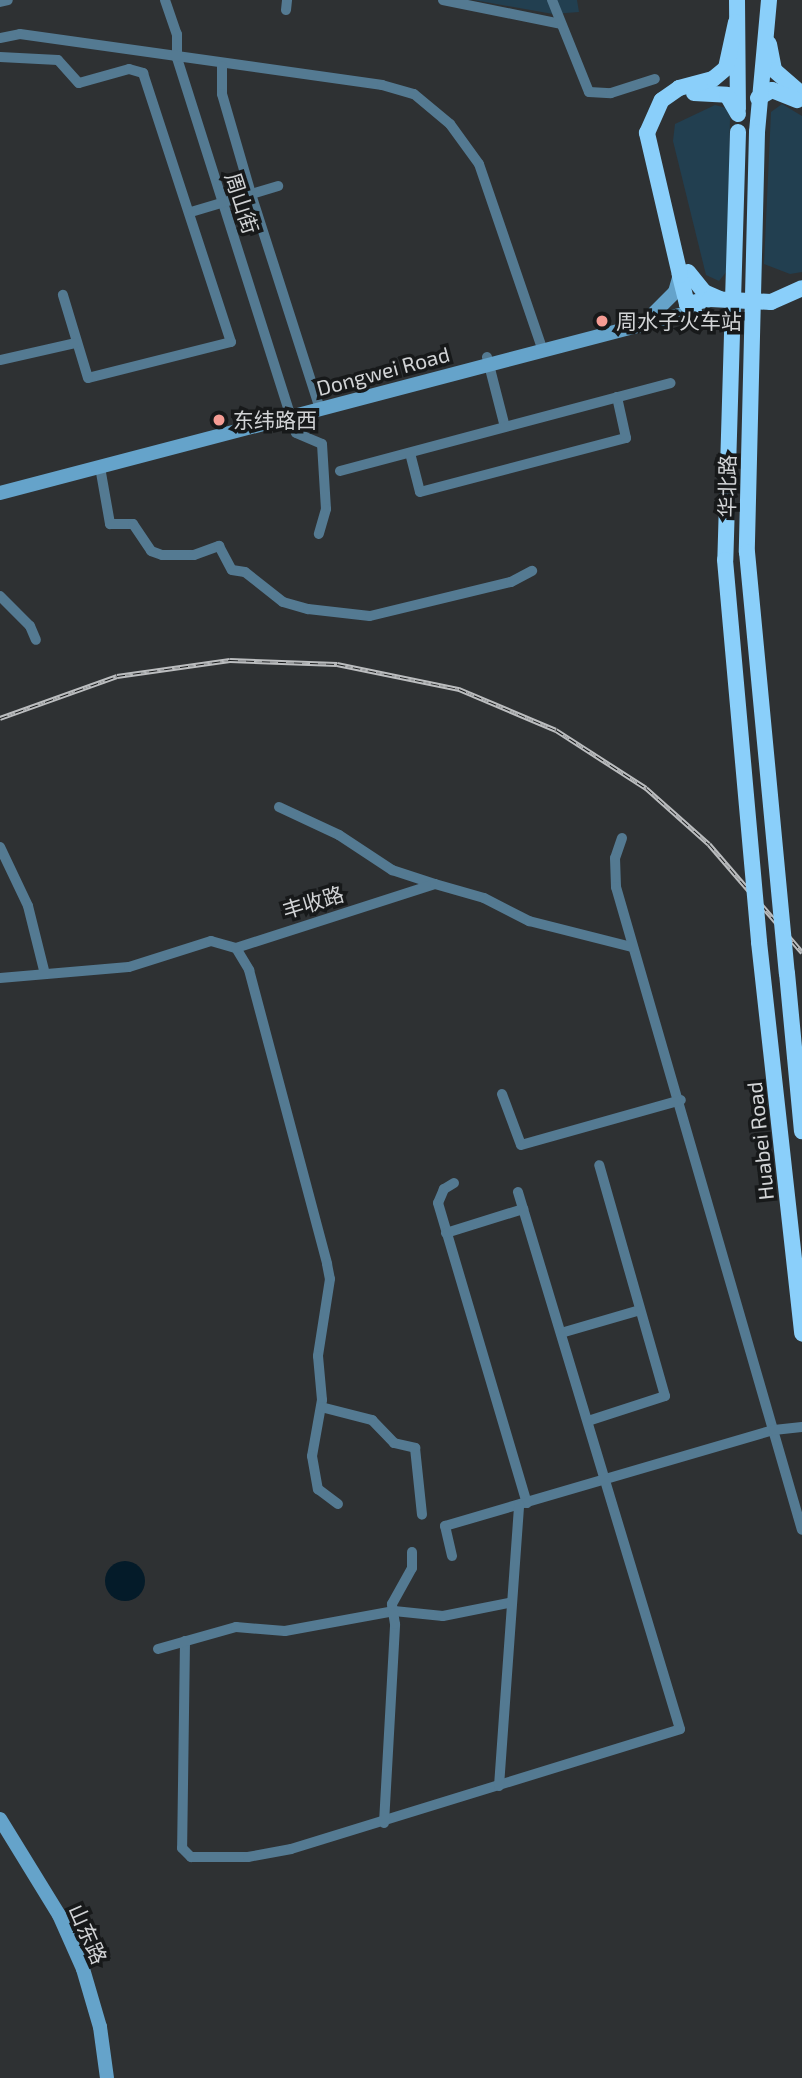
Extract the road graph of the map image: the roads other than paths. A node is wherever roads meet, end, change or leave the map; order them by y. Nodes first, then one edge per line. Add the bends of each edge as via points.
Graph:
1 (8, 0) edge
2 (165, 0) edge
3 (443, 0) edge
4 (552, 0) edge
5 (737, 0) edge
6 (769, 0) edge
7 (0, 2) edge
8 (736, 22) junction
9 (561, 24) junction
10 (768, 24) junction
11 (0, 38) edge
12 (0, 57) edge
13 (177, 58) junction
14 (222, 66) junction
15 (655, 79) dead end
16 (802, 94) edge
17 (758, 97) junction
18 (802, 104) edge
19 (738, 114) junction
20 (278, 186) dead end
21 (250, 194) junction
22 (222, 203) junction
23 (191, 212) junction
24 (684, 274) junction
25 (802, 288) edge
26 (63, 295) dead end
27 (723, 299) junction
28 (802, 300) edge
29 (692, 306) junction
30 (654, 313) junction
31 (76, 343) junction
32 (541, 347) junction
33 (0, 360) edge
34 (488, 361) junction
35 (670, 383) dead end
36 (617, 397) junction
37 (319, 405) junction
38 (290, 413) junction
39 (505, 427) junction
40 (410, 453) junction
41 (100, 467) junction
42 (340, 471) dead end
43 (0, 485) edge
44 (0, 493) edge
45 (319, 534) dead end
46 (532, 571) dead end
47 (0, 596) edge
48 (36, 639) dead end
49 (279, 807) dead end
50 (622, 838) dead end
51 (0, 847) edge
52 (435, 884) junction
53 (759, 942) joint
54 (632, 947) junction
55 (236, 948) junction
56 (787, 973) joint
57 (45, 974) junction
58 (0, 978) edge
59 (502, 1094) dead end
60 (681, 1100) junction
61 (802, 1130) edge
62 (599, 1165) dead end
63 (454, 1183) dead end
64 (518, 1192) dead end
65 (523, 1209) junction
66 (446, 1233) junction
67 (640, 1310) junction
68 (561, 1333) junction
69 (802, 1334) edge
70 (321, 1407) junction
71 (588, 1421) junction
72 (802, 1427) edge
73 (774, 1430) junction
74 (606, 1479) junction
75 (338, 1504) dead end
76 (523, 1504) junction
77 (422, 1515) dead end
78 (802, 1530) edge
79 (412, 1552) dead end
80 (452, 1556) dead end
81 (508, 1603) junction
82 (394, 1611) junction
83 (185, 1641) junction
84 (158, 1649) dead end
85 (499, 1786) junction
86 (0, 1819) edge
87 (384, 1823) junction
88 (107, 2078) edge

1 - 7 street
2 - 13 street, 周山街 via 177,34
3 - 9 street
4 - 9 street
5 - 8 highway, 华北路
6 - 10 highway, 华北路
8 - 19 highway, 华北路
8 - 24 highway via 726,68 713,79 670,94 656,106 649,123 649,153
9 - 15 street via 589,92 611,93
10 - 16 highway via 771,64
10 - 17 highway, 华北路
11 - 13 street via 20,34
12 - 23 street via 58,60 79,83 129,69 143,73
13 - 14 street
13 - 22 street, 周山街
14 - 21 street, 周山街 via 222,94
14 - 32 street via 382,85 414,94 450,124 479,164
17 - 18 highway via 766,91 779,91
17 - 56 highway, 华北路, bridge via 747,552
19 - 24 highway via 727,94 700,91 673,101 656,126
19 - 53 highway, 华北路, bridge via 725,560
20 - 21 street
21 - 22 street
21 - 37 street, 周山街
22 - 23 street
22 - 38 street, 周山街
23 - 31 street via 231,342 93,379 85,374
24 - 27 highway via 704,292
24 - 29 highway
24 - 30 main road via 675,292
25 - 27 highway via 771,302
26 - 31 street
27 - 29 highway
28 - 29 highway via 775,310
29 - 30 main road, Dongwei Road
29 - 32 main road, Dongwei Road
30 - 32 main road, Dongwei Road
31 - 33 street
32 - 34 main road, Dongwei Road
34 - 37 main road, Dongwei Road
34 - 39 street
35 - 36 street
36 - 39 street
36 - 40 street via 626,438 420,492
37 - 38 main road, Dongwei Road
38 - 41 main road, Dongwei Road
38 - 43 main road, Dongwei Road
38 - 45 street via 296,433 322,444 326,509
39 - 40 street
40 - 42 street
41 - 44 main road, Dongwei Road
41 - 46 street via 110,524 133,524 151,551 162,555 194,555 219,546 232,570 246,572 283,602 309,609 370,616 511,582
47 - 48 street via 30,626
49 - 52 street via 339,835 392,870
50 - 54 street via 615,858 616,887
51 - 57 street via 28,906
52 - 54 street via 484,898 529,921
52 - 55 street, 丰收路
53 - 69 highway, Huabei Road
54 - 60 street
55 - 57 street, 丰收路 via 211,941 129,967
55 - 70 street via 249,970 330,1279 318,1356
56 - 61 highway, Huabei Road
57 - 58 street, 丰收路
59 - 60 street via 521,1145
60 - 73 street
62 - 67 street
63 - 66 street via 443,1189 438,1203
64 - 65 street
65 - 66 street
65 - 68 street
66 - 76 street
67 - 68 street
67 - 71 street via 665,1396
68 - 71 street
70 - 75 street via 313,1477 324,1496
70 - 77 street via 372,1420 394,1443 415,1448
71 - 74 street
72 - 73 street
73 - 74 street
73 - 78 street
74 - 76 street
74 - 85 street via 680,1729
76 - 80 street via 445,1526
76 - 81 street
79 - 82 street via 412,1568 393,1604
81 - 82 street via 443,1616
81 - 85 street
82 - 83 street via 285,1631 236,1626
82 - 87 street
83 - 84 street
83 - 87 street via 186,1854 248,1857
85 - 87 street
86 - 88 main road, 山东路 via 59,1915 83,1969 100,2027

